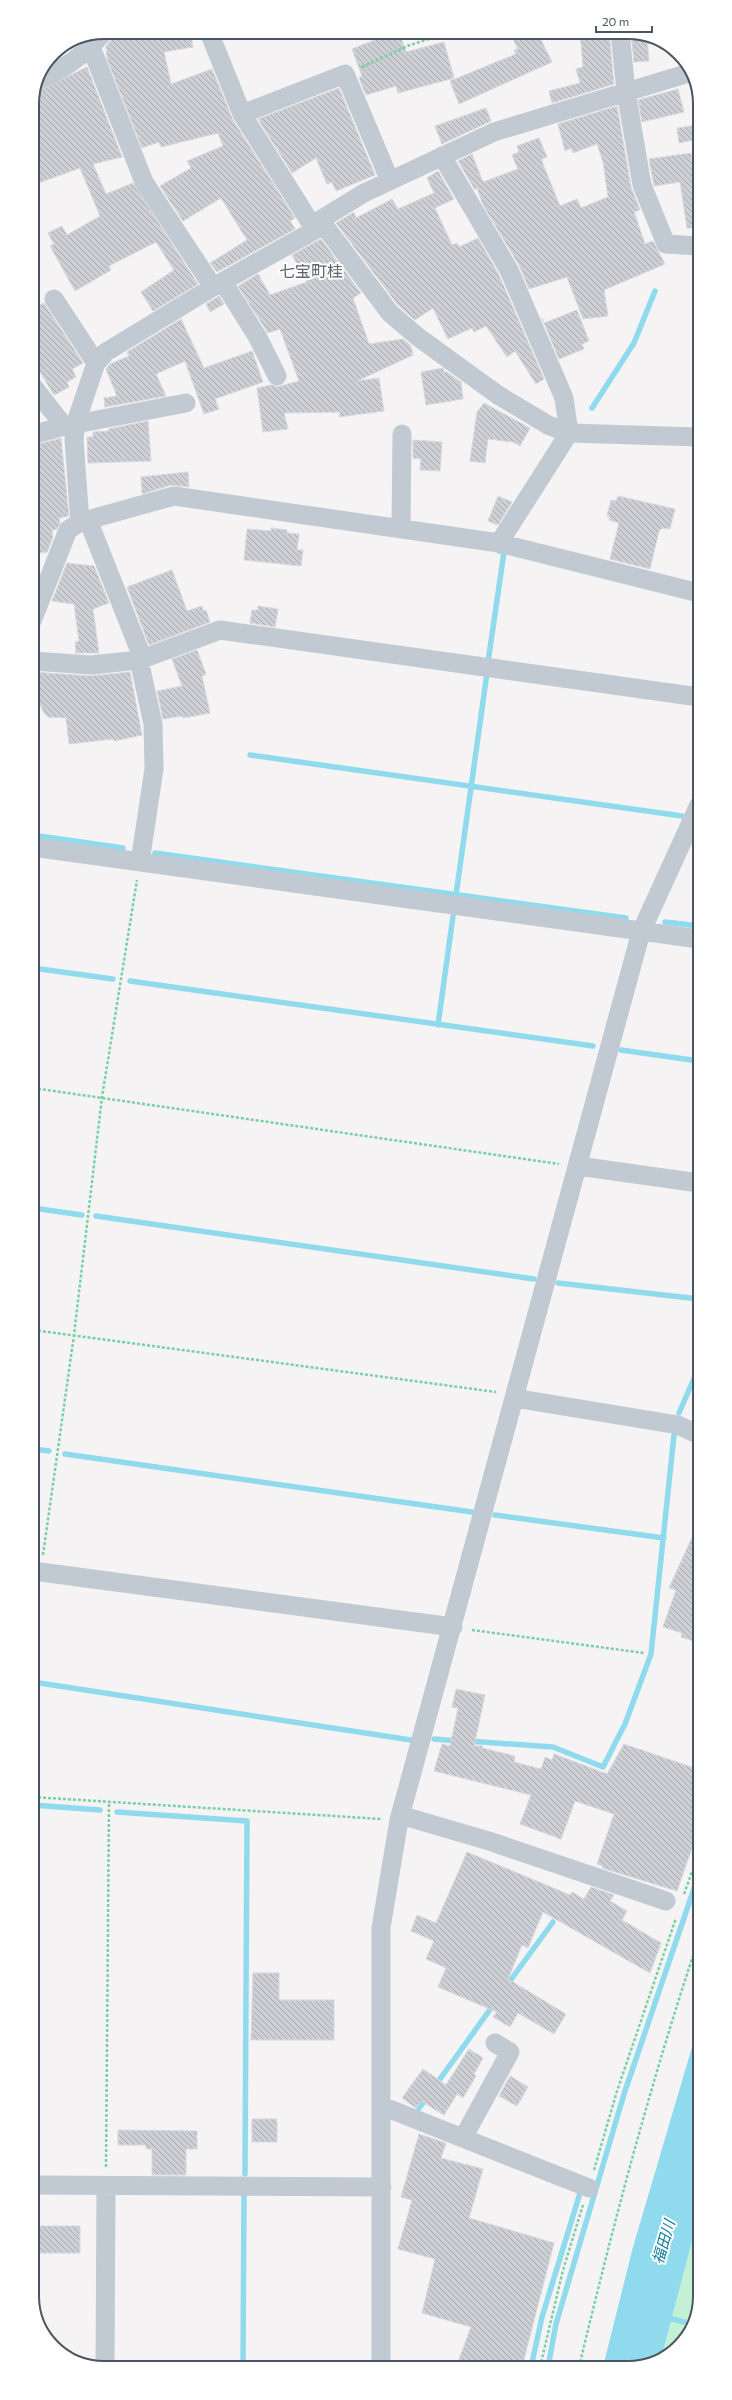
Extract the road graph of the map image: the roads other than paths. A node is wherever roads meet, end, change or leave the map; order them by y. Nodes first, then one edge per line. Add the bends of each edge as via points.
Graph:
1 (212, 39) edge
2 (621, 39) edge
3 (97, 40) edge
4 (91, 47) junction
5 (685, 74) edge
6 (45, 78) edge
7 (626, 92) junction
8 (242, 114) junction
9 (442, 156) junction
10 (390, 181) junction
11 (318, 225) junction
12 (693, 246) edge
13 (218, 284) junction
14 (54, 299) dead end
15 (96, 363) junction
16 (277, 376) dead end
17 (39, 392) edge
18 (186, 404) dead end
19 (72, 424) junction
20 (39, 433) edge
21 (569, 433) junction
22 (402, 434) dead end
23 (693, 437) edge
24 (84, 521) junction
25 (401, 529) junction
26 (499, 544) junction
27 (693, 592) edge
28 (39, 603) edge
29 (141, 660) junction
30 (39, 661) edge
31 (693, 697) edge
32 (693, 818) edge
33 (39, 848) edge
34 (140, 862) junction
35 (641, 932) junction
36 (693, 939) edge
37 (578, 1166) junction
38 (693, 1182) edge
39 (514, 1396) junction
40 (693, 1432) edge
41 (39, 1572) edge
42 (453, 1627) junction
43 (400, 1818) junction
44 (675, 1905) road end
45 (495, 2043) dead end
46 (382, 2106) junction
47 (463, 2138) junction
48 (39, 2185) edge
49 (106, 2186) junction
50 (382, 2188) junction
51 (589, 2188) road end
52 (105, 2361) edge
53 (381, 2361) edge

1 - 8 street
2 - 7 street
3 - 4 street
4 - 6 street via 63,70
4 - 13 street via 144,182
5 - 7 street
7 - 9 street via 494,132
7 - 12 street via 642,185 666,244
8 - 10 street via 345,74
8 - 11 street
9 - 10 street
9 - 21 street via 509,270 564,398
10 - 11 street
11 - 13 street
11 - 21 street via 390,313 498,395 548,425
13 - 15 street via 106,352
13 - 16 street via 257,336
14 - 15 street
15 - 19 street
17 - 19 street
18 - 19 street
19 - 20 street
19 - 24 street
21 - 23 street
21 - 26 street
22 - 25 street
24 - 25 street via 174,496
24 - 28 street via 68,530
24 - 29 street
25 - 26 street
26 - 27 street
29 - 30 street via 91,665
29 - 31 street via 220,630
29 - 34 street via 153,724 154,770
32 - 35 street
33 - 34 street
34 - 35 street
35 - 36 street
35 - 37 street
37 - 38 street
37 - 39 street
39 - 40 street via 678,1425
39 - 42 street
41 - 42 street
42 - 43 street
43 - 44 street via 489,1841
43 - 46 street via 381,1928
45 - 47 street via 510,2052
46 - 47 street
46 - 50 street
47 - 51 street
48 - 49 street
49 - 50 street
49 - 52 street
50 - 53 street

